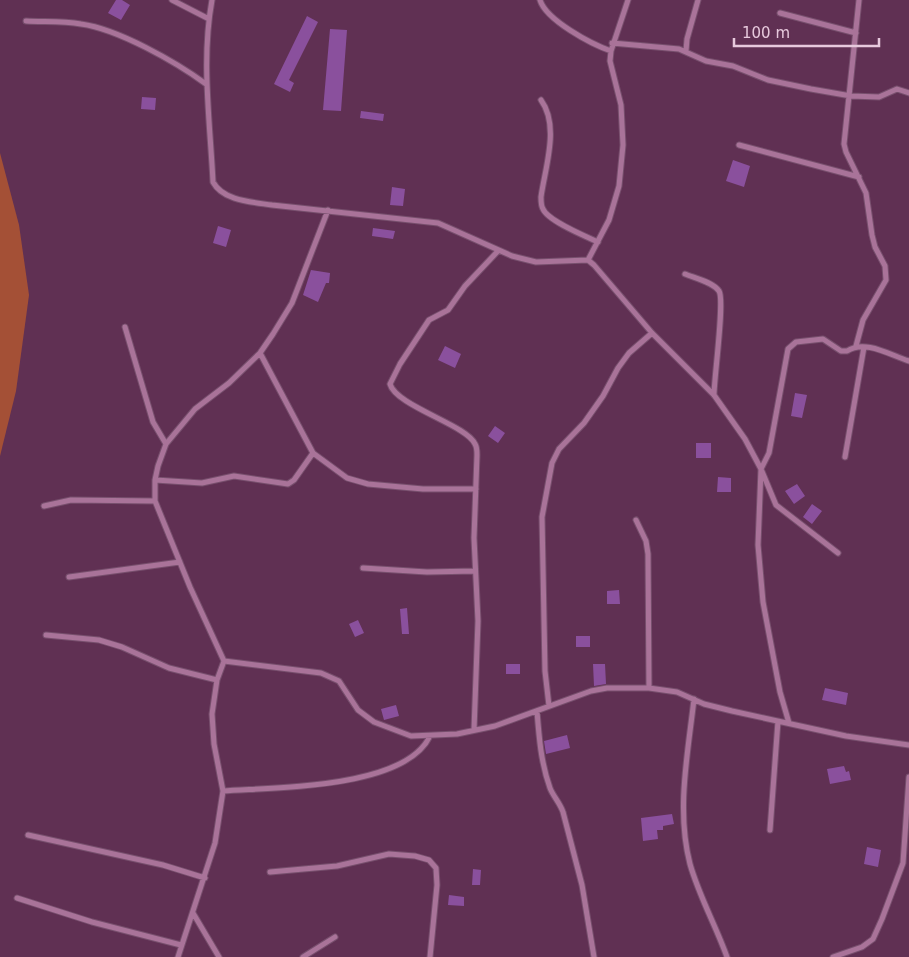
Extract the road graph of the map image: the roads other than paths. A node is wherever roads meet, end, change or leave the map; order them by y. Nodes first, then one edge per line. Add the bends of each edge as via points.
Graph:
1 (172, 0) edge
2 (212, 0) edge
3 (540, 0) edge
4 (628, 0) edge
5 (698, 0) edge
6 (859, 0) edge
7 (780, 13) dead end
8 (209, 19) junction
9 (26, 21) dead end
10 (856, 33) junction
11 (612, 43) junction
12 (611, 51) junction
13 (686, 51) junction
14 (206, 84) junction
15 (909, 93) edge
16 (851, 96) junction
17 (541, 100) dead end
18 (739, 145) dead end
19 (859, 177) junction
20 (328, 210) junction
21 (598, 242) junction
22 (498, 252) junction
23 (588, 260) junction
24 (685, 274) dead end
25 (125, 327) dead end
26 (652, 332) junction
27 (856, 346) junction
28 (864, 346) junction
29 (260, 353) junction
30 (909, 362) edge
31 (714, 396) junction
32 (166, 444) junction
33 (313, 452) junction
34 (845, 456) dead end
35 (761, 469) junction
36 (155, 480) junction
37 (476, 489) junction
38 (156, 501) junction
39 (44, 506) dead end
40 (636, 520) dead end
41 (838, 553) dead end
42 (180, 562) junction
43 (363, 568) dead end
44 (475, 571) junction
45 (69, 577) dead end
46 (46, 635) dead end
47 (224, 661) junction
48 (217, 680) junction
49 (649, 688) junction
50 (694, 699) junction
51 (549, 706) junction
52 (537, 711) junction
53 (778, 720) junction
54 (789, 723) junction
55 (474, 730) junction
56 (430, 736) junction
57 (909, 745) edge
58 (909, 777) edge
59 (223, 791) junction
60 (770, 830) dead end
61 (28, 835) dead end
62 (270, 872) dead end
63 (205, 878) junction
64 (17, 898) dead end
65 (193, 913) junction
66 (335, 937) dead end
67 (181, 945) junction
68 (178, 957) edge
69 (219, 957) edge
70 (303, 957) edge
71 (430, 957) edge
72 (594, 957) edge
73 (727, 957) edge
74 (833, 957) edge

1 - 8 street
2 - 8 street
3 - 12 street via 549,15 592,44
4 - 11 street
5 - 13 street via 686,39
6 - 10 street
7 - 10 street
8 - 14 street
9 - 14 street via 82,24 105,30 164,58
10 - 16 street
11 - 12 street
11 - 13 street
12 - 21 street via 610,61 621,105 623,145 619,186 609,220
13 - 16 street via 706,62 733,66 768,80
14 - 20 street via 213,182 217,190 247,201
15 - 16 street via 897,90 879,96
16 - 19 street via 844,144
17 - 21 street via 548,110 551,125 542,208 559,222
18 - 19 street
19 - 27 street via 866,193 875,247 887,272 886,280 863,320
20 - 22 street via 438,223
20 - 29 street via 292,304
21 - 23 street
22 - 23 street via 536,262
22 - 37 street via 465,286 448,310 429,320 391,381 395,392 427,414 469,435 475,443 477,455
23 - 26 street
24 - 31 street via 716,287 721,294
25 - 32 street via 153,422
26 - 31 street
26 - 51 street via 629,353 603,396 584,423 559,449 552,463 542,517 545,671
27 - 28 street
27 - 35 street via 847,352 823,339 810,339 796,342 788,349 769,453
28 - 30 street
28 - 34 street
29 - 32 street via 195,410
29 - 33 street
31 - 35 street via 745,439
32 - 36 street
33 - 36 street via 288,484 234,476 202,483
33 - 37 street via 347,478 368,484
35 - 41 street via 776,505
35 - 54 street via 760,576 780,692
36 - 38 street
37 - 44 street
38 - 39 street via 80,500
38 - 42 street
40 - 49 street via 648,554
42 - 45 street
42 - 47 street
43 - 44 street
44 - 55 street via 478,621
46 - 48 street via 99,640 170,668
47 - 48 street
47 - 56 street via 321,673 339,681 358,710 374,722 411,736
48 - 59 street via 212,714
49 - 50 street via 677,692
49 - 51 street via 591,691
50 - 53 street
50 - 73 street via 684,792 685,839 701,896
51 - 52 street
52 - 55 street
52 - 72 street via 540,748 551,791 563,812 582,885
53 - 54 street
53 - 60 street
54 - 57 street via 846,736
55 - 56 street
56 - 59 street via 420,752 406,762 334,783
58 - 74 street via 904,863 882,918 872,939 862,947
59 - 63 street via 215,843
61 - 63 street
62 - 71 street via 337,866 389,854 429,860 436,868 437,885
63 - 65 street
64 - 67 street
65 - 67 street
65 - 69 street
66 - 70 street
67 - 68 street

